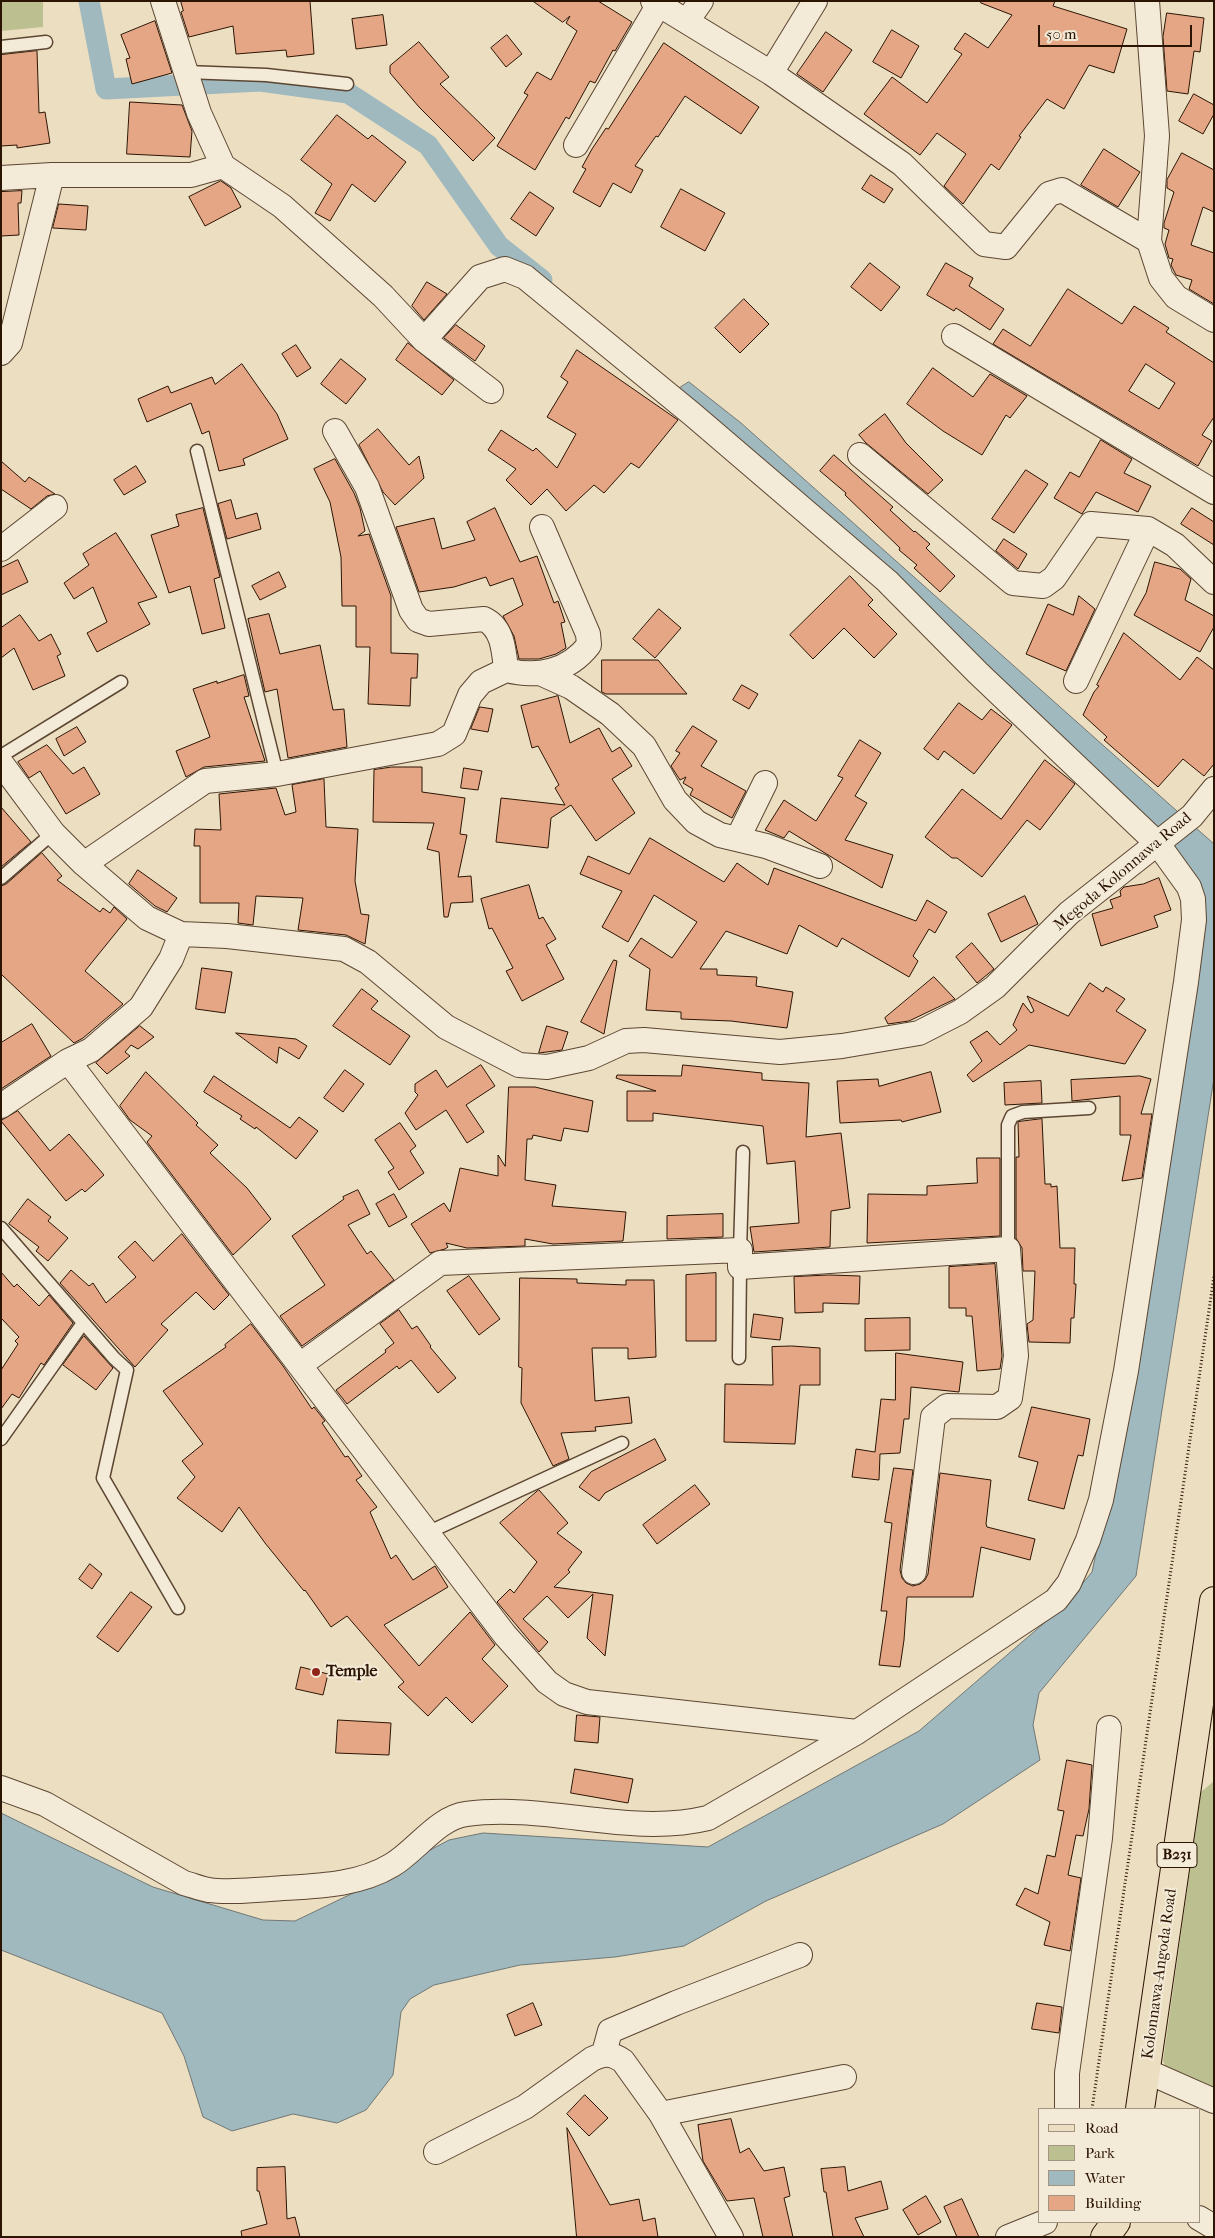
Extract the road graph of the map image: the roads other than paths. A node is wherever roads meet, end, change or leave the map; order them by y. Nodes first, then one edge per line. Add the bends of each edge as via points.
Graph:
1 (163, 1) edge
2 (701, 1) edge
3 (815, 1) edge
4 (1147, 1) edge
5 (656, 3) edge
6 (687, 21) junction
7 (46, 42) dead end
8 (1, 47) edge
9 (771, 73) junction
10 (187, 76) junction
11 (347, 84) dead end
12 (576, 146) dead end
13 (223, 166) junction
14 (52, 175) junction
15 (1, 178) edge
16 (1149, 241) junction
17 (1214, 320) edge
18 (954, 336) dead end
19 (424, 340) junction
20 (1, 354) edge
21 (491, 392) dead end
22 (335, 430) dead end
23 (197, 451) dead end
24 (860, 455) dead end
25 (1214, 492) edge
26 (55, 507) dead end
27 (542, 528) dead end
28 (1148, 529) junction
29 (1, 549) edge
30 (1214, 582) edge
31 (506, 670) junction
32 (540, 673) junction
33 (1076, 681) dead end
34 (121, 682) dead end
35 (1, 756) edge
36 (1, 763) edge
37 (276, 774) junction
38 (765, 783) dead end
39 (1214, 789) edge
40 (53, 833) junction
41 (738, 838) junction
42 (1158, 844) junction
43 (84, 864) junction
44 (820, 866) dead end
45 (1, 878) edge
46 (181, 934) junction
47 (68, 1061) junction
48 (1, 1106) edge
49 (1089, 1108) dead end
50 (743, 1152) dead end
51 (1, 1228) edge
52 (1008, 1249) junction
53 (740, 1259) junction
54 (83, 1323) junction
55 (739, 1358) dead end
56 (300, 1365) junction
57 (1, 1439) edge
58 (622, 1442) dead end
59 (429, 1532) junction
60 (914, 1572) dead end
61 (1214, 1600) edge
62 (178, 1608) dead end
63 (1211, 1646) edge
64 (1109, 1728) dead end
65 (857, 1732) junction
66 (1, 1788) edge
67 (800, 1955) dead end
68 (604, 2053) junction
69 (1146, 2071) junction
70 (844, 2076) dead end
71 (1214, 2101) edge
72 (1068, 2108) edge
73 (1140, 2108) edge
74 (661, 2114) junction
75 (436, 2152) dead end
76 (1200, 2219) edge
77 (1043, 2223) edge
78 (1115, 2223) edge
79 (1214, 2226) edge
80 (731, 2237) edge
81 (1008, 2237) edge
82 (1105, 2237) edge

1 - 10 street
2 - 6 street
3 - 9 street
4 - 16 street via 1157,136
5 - 6 street
5 - 12 street
6 - 9 street
7 - 8 lane
9 - 16 street via 902,164 984,244 1006,247 1049,194 1062,190
10 - 11 lane via 266,75
10 - 13 street via 199,113
13 - 14 street via 191,175
13 - 19 street via 282,206 383,296
14 - 15 street
14 - 20 street via 10,343
16 - 17 street via 1161,278 1171,291
18 - 25 street
19 - 21 street
19 - 42 street via 480,277 505,269 525,277 887,581
22 - 31 street via 367,487 411,610 418,620 429,624 484,619 498,630
23 - 37 lane
24 - 28 street via 1013,583 1043,586 1054,578 1091,524
26 - 29 street
27 - 32 street via 588,634 589,645 582,654 558,670
28 - 30 street via 1175,545
28 - 33 street
31 - 32 street via 520,674
31 - 37 street via 481,682 470,695 454,734 438,744
32 - 41 street via 570,687 617,720 644,746 676,800 696,822 720,835
34 - 35 lane
36 - 40 street, Megoda Kolonnawa Road
37 - 43 street via 205,781
38 - 41 street
39 - 42 street, Megoda Kolonnawa Road via 1192,816
40 - 43 street, Megoda Kolonnawa Road
40 - 45 lane
41 - 44 street
42 - 46 street, Megoda Kolonnawa Road via 1069,913 995,987 960,1012 919,1033 780,1052 644,1040 626,1041 589,1058 547,1067 518,1065 446,1027 368,962 344,949
42 - 65 street via 1189,887 1194,920 1126,1371 1096,1516 1069,1584 1056,1600
43 - 46 street, Megoda Kolonnawa Road via 147,918
46 - 47 street via 171,958 141,1007 91,1050
47 - 48 street
47 - 56 street
49 - 52 lane via 1023,1112 1012,1116 1008,1125
50 - 53 lane
51 - 54 lane
52 - 53 street
52 - 60 street via 1016,1356 1010,1398 997,1407 947,1406 933,1417
53 - 55 lane
53 - 56 street via 440,1263
54 - 57 lane
54 - 62 lane via 127,1370 103,1478
56 - 59 street
58 - 59 lane
59 - 65 street via 505,1635 547,1682 564,1694 588,1702
61 - 63 main road, Kolonnawa-Angoda Road / B231
63 - 69 main road, Kolonnawa-Angoda Road / B231
64 - 72 street via 1100,1838 1067,2073
65 - 66 street via 708,1818 655,1825 513,1813 464,1814 440,1826 391,1866 366,1877 333,1884 236,1891 208,1890 184,1883 45,1804
67 - 68 street via 610,2031
68 - 74 street via 623,2062
68 - 75 street via 525,2107
69 - 71 street
69 - 73 main road, Kolonnawa-Angoda Road / B231
70 - 74 street
74 - 80 street
76 - 79 street
77 - 81 street
78 - 82 main road

